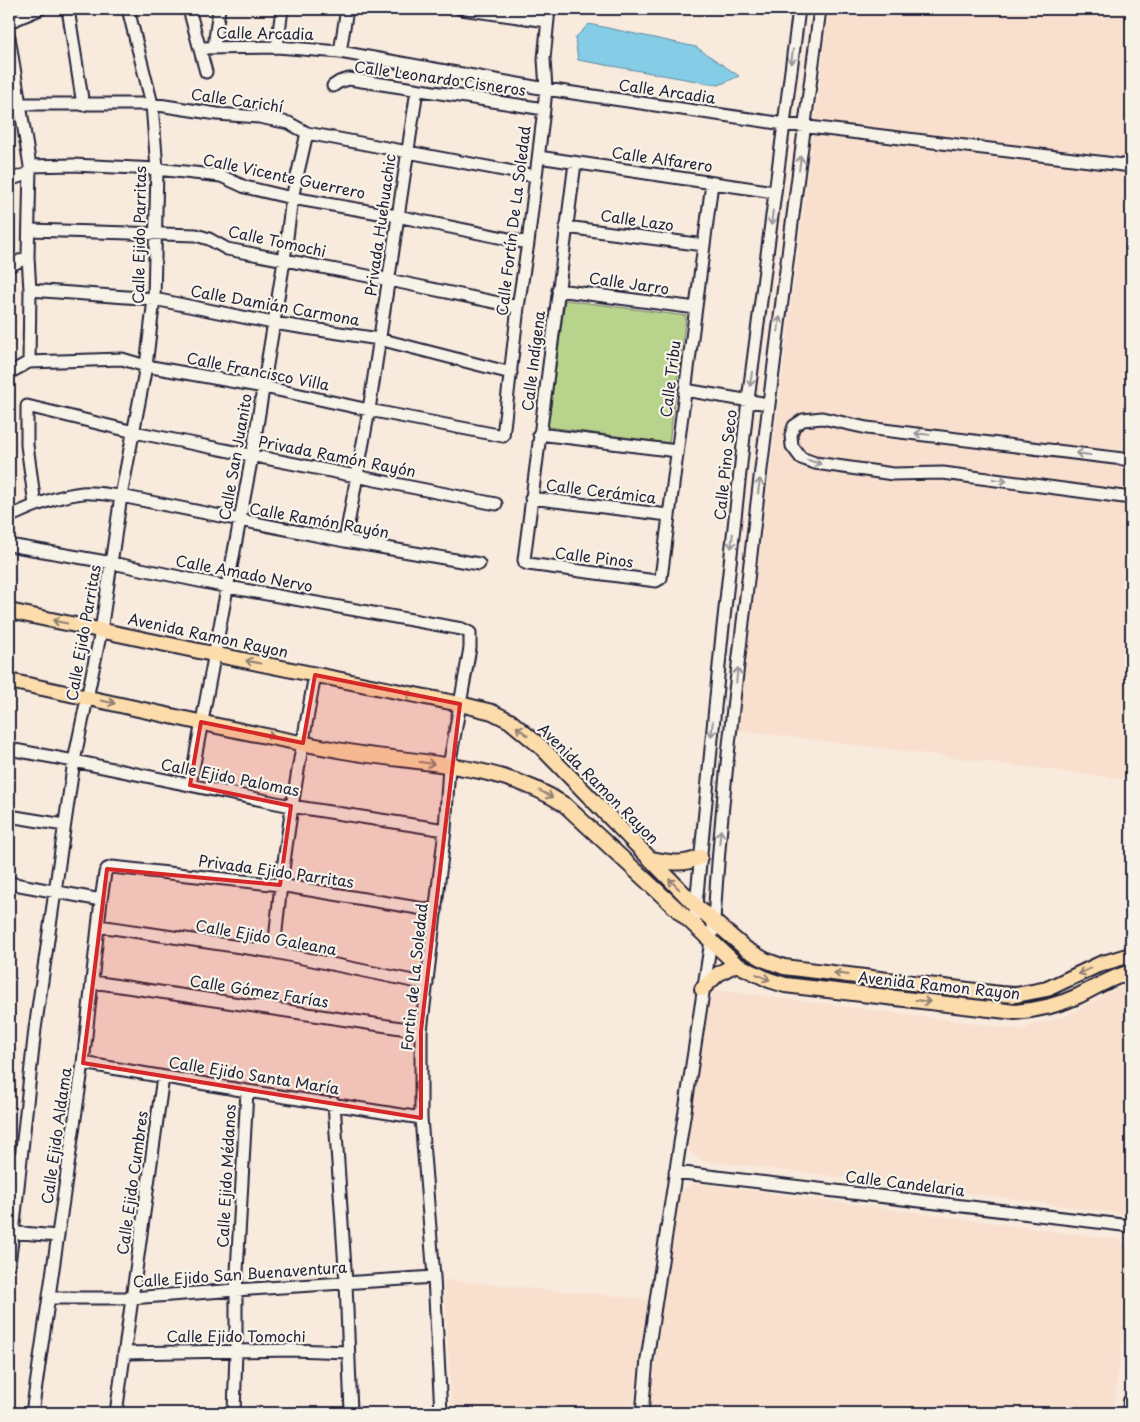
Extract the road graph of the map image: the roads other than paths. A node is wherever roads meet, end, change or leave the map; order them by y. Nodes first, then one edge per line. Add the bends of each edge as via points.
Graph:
1 (40, 9) edge
2 (68, 9) edge
3 (128, 9) edge
4 (188, 9) edge
5 (219, 9) edge
6 (282, 9) edge
7 (347, 9) edge
8 (461, 9) edge
9 (549, 9) edge
10 (799, 9) edge
11 (820, 9) edge
12 (547, 21) junction
13 (9, 22) edge
14 (9, 37) edge
15 (214, 47) junction
16 (277, 47) junction
17 (200, 48) junction
18 (340, 52) junction
19 (206, 72) dead end
20 (333, 86) dead end
21 (546, 89) junction
22 (417, 90) junction
23 (19, 104) junction
24 (152, 104) junction
25 (83, 105) junction
26 (544, 110) junction
27 (784, 124) junction
28 (805, 126) junction
29 (307, 133) junction
30 (407, 152) junction
31 (545, 158) dead end
32 (574, 163) junction
33 (1131, 166) edge
34 (157, 169) junction
35 (30, 170) junction
36 (535, 176) junction
37 (9, 180) edge
38 (712, 183) junction
39 (774, 192) junction
40 (292, 198) junction
41 (397, 216) junction
42 (566, 227) junction
43 (29, 230) junction
44 (157, 233) junction
45 (528, 243) junction
46 (704, 246) junction
47 (28, 257) junction
48 (284, 261) junction
49 (9, 266) edge
50 (389, 280) junction
51 (30, 290) junction
52 (558, 290) junction
53 (154, 299) junction
54 (518, 307) junction
55 (696, 308) junction
56 (273, 323) junction
57 (379, 340) junction
58 (29, 362) junction
59 (146, 366) junction
60 (9, 373) edge
61 (511, 373) junction
62 (264, 387) junction
63 (685, 390) junction
64 (748, 400) junction
65 (768, 404) junction
66 (369, 410) junction
67 (134, 432) junction
68 (539, 434) junction
69 (503, 436) joint
70 (677, 451) junction
71 (252, 456) junction
72 (1131, 460) edge
73 (357, 477) junction
74 (121, 496) junction
75 (531, 498) junction
76 (1131, 498) edge
77 (496, 504) dead end
78 (35, 505) junction
79 (668, 515) junction
80 (9, 517) edge
81 (239, 521) junction
82 (345, 542) junction
83 (9, 546) edge
84 (112, 563) junction
85 (525, 563) joint
86 (479, 564) dead end
87 (660, 580) joint
88 (228, 587) junction
89 (9, 611) edge
90 (101, 631) junction
91 (471, 635) joint
92 (213, 654) junction
93 (315, 675) junction
94 (9, 681) edge
95 (88, 698) junction
96 (460, 704) junction
97 (201, 722) junction
98 (302, 743) junction
99 (9, 749) edge
100 (74, 761) junction
101 (450, 766) junction
102 (190, 785) junction
103 (291, 806) junction
104 (9, 816) edge
105 (64, 825) junction
106 (445, 830) junction
107 (700, 857) junction
108 (651, 859) junction
109 (112, 867) joint
110 (9, 883) edge
111 (280, 885) junction
112 (56, 892) junction
113 (101, 900) junction
114 (696, 906) junction
115 (436, 912) junction
116 (714, 921) junction
117 (99, 926) junction
118 (694, 926) junction
119 (711, 940) junction
120 (274, 952) junction
121 (1131, 955) edge
122 (736, 964) junction
123 (1131, 972) edge
124 (93, 982) junction
125 (427, 984) junction
126 (702, 989) junction
127 (421, 1031) junction
128 (83, 1063) junction
129 (163, 1077) junction
130 (248, 1091) junction
131 (334, 1103) junction
132 (421, 1118) junction
133 (9, 1158) edge
134 (22, 1159) junction
135 (675, 1172) junction
136 (1131, 1226) edge
137 (11, 1232) edge
138 (58, 1236) junction
139 (9, 1264) edge
140 (434, 1277) junction
141 (346, 1283) junction
142 (236, 1290) junction
143 (49, 1298) junction
144 (131, 1298) junction
145 (236, 1351) junction
146 (348, 1352) junction
147 (124, 1353) junction
148 (1131, 1401) edge
149 (32, 1413) edge
150 (116, 1413) edge
151 (234, 1413) edge
152 (351, 1413) edge
153 (441, 1413) edge
154 (642, 1413) edge
155 (1130, 1413) edge

1 - 13 street
2 - 25 street
3 - 24 street, Calle Ejido Parritas
4 - 17 street
5 - 15 street
6 - 16 street
7 - 18 street
8 - 12 street
9 - 12 street, Calle Fortín De La Soledad
10 -> 27 street, Calle Pino Seco
11 - 28 street
12 - 21 street, Calle Fortín De La Soledad
14 - 23 street
15 - 16 street, Calle Arcadia
15 - 17 street, Calle Arcadia
16 - 18 street, Calle Arcadia
17 - 19 street
18 - 21 street, Calle Arcadia
20 - 22 street, Calle Leonardo Cisneros via 349,79
21 - 26 street, Calle Fortín De La Soledad
21 - 27 street, Calle Arcadia
22 - 26 street, Calle Leonardo Cisneros
22 - 30 street, Privada Huehuachic
23 - 25 street, Calle Carichí
23 - 35 street
24 - 25 street, Calle Carichí
24 - 29 street, Calle Carichí via 259,117 289,123
24 - 34 street, Calle Ejido Parritas
26 - 36 street, Calle Fortín De La Soledad
27 - 28 street, Calle Arcadia
27 - 39 street, Calle Pino Seco
28 - 33 street, Calle Arcadia
65 -> 28 street
29 - 30 street, Calle Carichí
29 - 40 street, Calle San Juanito
30 - 36 street, Calle Carichí
30 - 41 street, Privada Huehuachic
31 - 32 street, Calle Alfarero
32 - 38 street, Calle Alfarero
32 - 42 street, Calle Indígena
34 - 35 street, Calle Vicente Guerrero via 73,165
34 - 40 street, Calle Vicente Guerrero via 221,176 245,187
34 - 44 street, Calle Ejido Parritas
35 - 37 street, Calle Vicente Guerrero
35 - 43 street
36 - 45 street, Calle Fortín De La Soledad
38 - 39 street, Calle Alfarero
38 - 46 street, Calle Tribu
39 -> 64 street, Calle Pino Seco
40 - 41 street, Calle Vicente Guerrero
40 - 48 street, Calle San Juanito
41 - 45 street, Calle Vicente Guerrero
41 - 50 street, Privada Huehuachic
42 - 46 street, Calle Lazo
42 - 52 street, Calle Indígena
43 - 44 street, Calle Tomochi
43 - 47 street
44 - 48 street, Calle Tomochi via 196,235 227,249
44 - 53 street, Calle Ejido Parritas
45 - 54 street, Calle Fortín De La Soledad
46 - 55 street, Calle Tribu
47 - 49 street
47 - 51 street
48 - 50 street, Calle Tomochi
48 - 56 street, Calle San Juanito
50 - 54 street, Calle Tomochi
50 - 57 street, Privada Huehuachic
51 - 53 street, Calle Damián Carmona
51 - 58 street
52 - 55 street, Calle Jarro
52 - 68 street, Calle Indígena
53 - 56 street, Calle Damián Carmona
53 - 59 street, Calle Ejido Parritas
54 - 61 street, Calle Fortín De La Soledad
55 - 63 street, Calle Tribu
56 - 57 street, Calle Damián Carmona
56 - 62 street, Calle San Juanito
57 - 61 street, Calle Damián Carmona
57 - 66 street, Privada Huehuachic
58 - 59 street, Calle Francisco Villa via 122,359
58 - 60 street, Calle Francisco Villa
59 - 62 street, Calle Francisco Villa
59 - 67 street, Calle Ejido Parritas
61 - 69 street, Calle Fortín De La Soledad
62 - 66 street, Calle Francisco Villa
62 - 71 street, Calle San Juanito
63 - 64 street
63 - 70 street, Calle Tribu
64 - 65 street
64 -> 107 street, Calle Pino Seco
116 -> 65 street via 718,856
66 - 69 street, Calle Francisco Villa
66 - 73 street, Privada Huehuachic
67 - 71 street, Privada Ramón Rayón
67 - 74 street, Calle Ejido Parritas
67 - 78 street, Privada Ramón Rayón via 27,406 27,445
68 - 70 street
68 - 75 street, Calle Indígena
70 - 79 street, Calle Tribu
71 - 73 street, Privada Ramón Rayón
71 - 81 street, Calle San Juanito
72 -> 76 street via 867,428 822,418 803,420 794,426 791,435 792,446 801,458 815,463 893,474 943,473
73 - 77 street, Privada Ramón Rayón
73 - 82 street, Privada Huehuachic
74 - 78 street, Calle Ramón Rayón via 84,493
74 - 81 street, Calle Ramón Rayón
74 - 84 street, Calle Ejido Parritas
75 - 79 street, Calle Cerámica
75 - 85 street, Calle Indígena
78 - 80 street, Calle Ramón Rayón
79 - 87 street, Calle Tribu
81 - 82 street, Calle Ramón Rayón
81 - 88 street, Calle San Juanito
82 - 86 street, Calle Ramón Rayón
83 - 84 street, Calle Amado Nervo
84 - 88 street, Calle Amado Nervo
84 - 90 street, Calle Ejido Parritas
85 - 87 street, Calle Pinos
88 - 91 street, Calle Amado Nervo via 462,629
88 - 92 street, Calle San Juanito
90 -> 89 main road, Avenida Ramon Rayon
90 - 92 main road, Avenida Ramon Rayon
90 - 95 street, Calle Ejido Parritas
91 - 96 street, Fortin de La Soledad
93 -> 92 main road, Avenida Ramon Rayon
92 - 97 street, Calle San Juanito
96 -> 93 main road, Avenida Ramon Rayon
93 - 98 street
94 - 95 main road, Avenida Ramon Rayon
95 -> 97 main road, Avenida Ramon Rayon
95 - 100 street, Calle Ejido Parritas
96 - 101 street, Fortin de La Soledad
108 -> 96 main road, Avenida Ramon Rayon via 540,746 510,721 492,712
97 -> 98 main road, Avenida Ramon Rayon
97 - 102 street, Calle San Juanito
98 -> 101 main road, Avenida Ramon Rayon
98 - 103 street
99 - 100 street, Calle Ejido Palomas
100 - 102 street, Calle Ejido Palomas
100 - 105 street, Calle Ejido Parritas
101 - 106 street, Fortin de La Soledad
101 -> 118 main road, Avenida Ramon Rayon via 503,776 552,796
102 - 103 street, Calle Ejido Palomas
103 - 106 street, Calle Ejido Palomas
103 - 111 street
104 - 105 street
105 - 112 street, Calle Ejido Parritas
106 - 115 street, Fortin de La Soledad
107 - 108 main road via 677,864
107 - 114 street, Calle Pino Seco
114 -> 108 main road, Avenida Ramon Rayon
109 - 111 street, Privada Ejido Parritas
109 - 113 street, Calle Ejido Aldama via 106,870
110 - 112 street
111 - 115 street, Privada Ejido Parritas
111 - 120 street
112 - 113 street
112 - 134 street, Calle Ejido Parritas via 35,1029
113 - 117 street, Calle Ejido Aldama
114 - 116 main road, Avenida Ramon Rayon
114 - 118 street, Calle Pino Seco
115 - 125 street, Fortin de La Soledad
116 - 119 street
121 -> 116 main road, Avenida Ramon Rayon via 1100,964 1047,989 1024,994 1000,994 784,967 746,950
117 - 120 street, Calle Ejido Galeana
117 - 124 street, Calle Ejido Aldama
118 - 119 main road, Avenida Ramon Rayon
119 - 122 main road, Avenida Ramon Rayon
119 - 126 street
120 - 125 street, Calle Ejido Galeana
122 -> 123 main road, Avenida Ramon Rayon via 785,985 1015,1012 1057,1005
122 - 126 main road via 718,974
124 - 127 street, Calle Gómez Farías
124 - 128 street, Calle Ejido Aldama
125 - 127 street, Fortin de La Soledad
126 - 135 street
127 - 132 street, Fortin de La Soledad
128 - 129 street, Calle Ejido Santa María
128 - 138 street, Calle Ejido Aldama
129 - 130 street, Calle Ejido Santa María
129 - 144 street, Calle Ejido Cumbres
130 - 131 street, Calle Ejido Santa María
130 - 142 street, Calle Ejido Médanos
131 - 132 street, Calle Ejido Santa María
131 - 141 street
132 - 140 street, Fortin de La Soledad
133 - 134 street
134 - 137 street, Calle Ejido Parritas
135 - 136 street, Calle Candelaria
135 - 154 street
137 - 138 street
137 - 139 street, Calle Ejido Parritas
138 - 143 street, Calle Ejido Aldama
140 - 141 street, Calle Ejido San Buenaventura
140 - 153 street, Fortin de La Soledad
141 - 142 street, Calle Ejido San Buenaventura
141 - 146 street
142 - 144 street, Calle Ejido San Buenaventura
142 - 145 street, Calle Ejido Médanos
143 - 144 street, Calle Ejido San Buenaventura
143 - 149 street, Calle Ejido Aldama
144 - 147 street, Calle Ejido Cumbres
145 - 146 street, Calle Ejido Tomochi
145 - 147 street, Calle Ejido Tomochi
145 - 151 street, Calle Ejido Médanos
146 - 152 street
147 - 150 street, Calle Ejido Cumbres
148 - 155 main road

